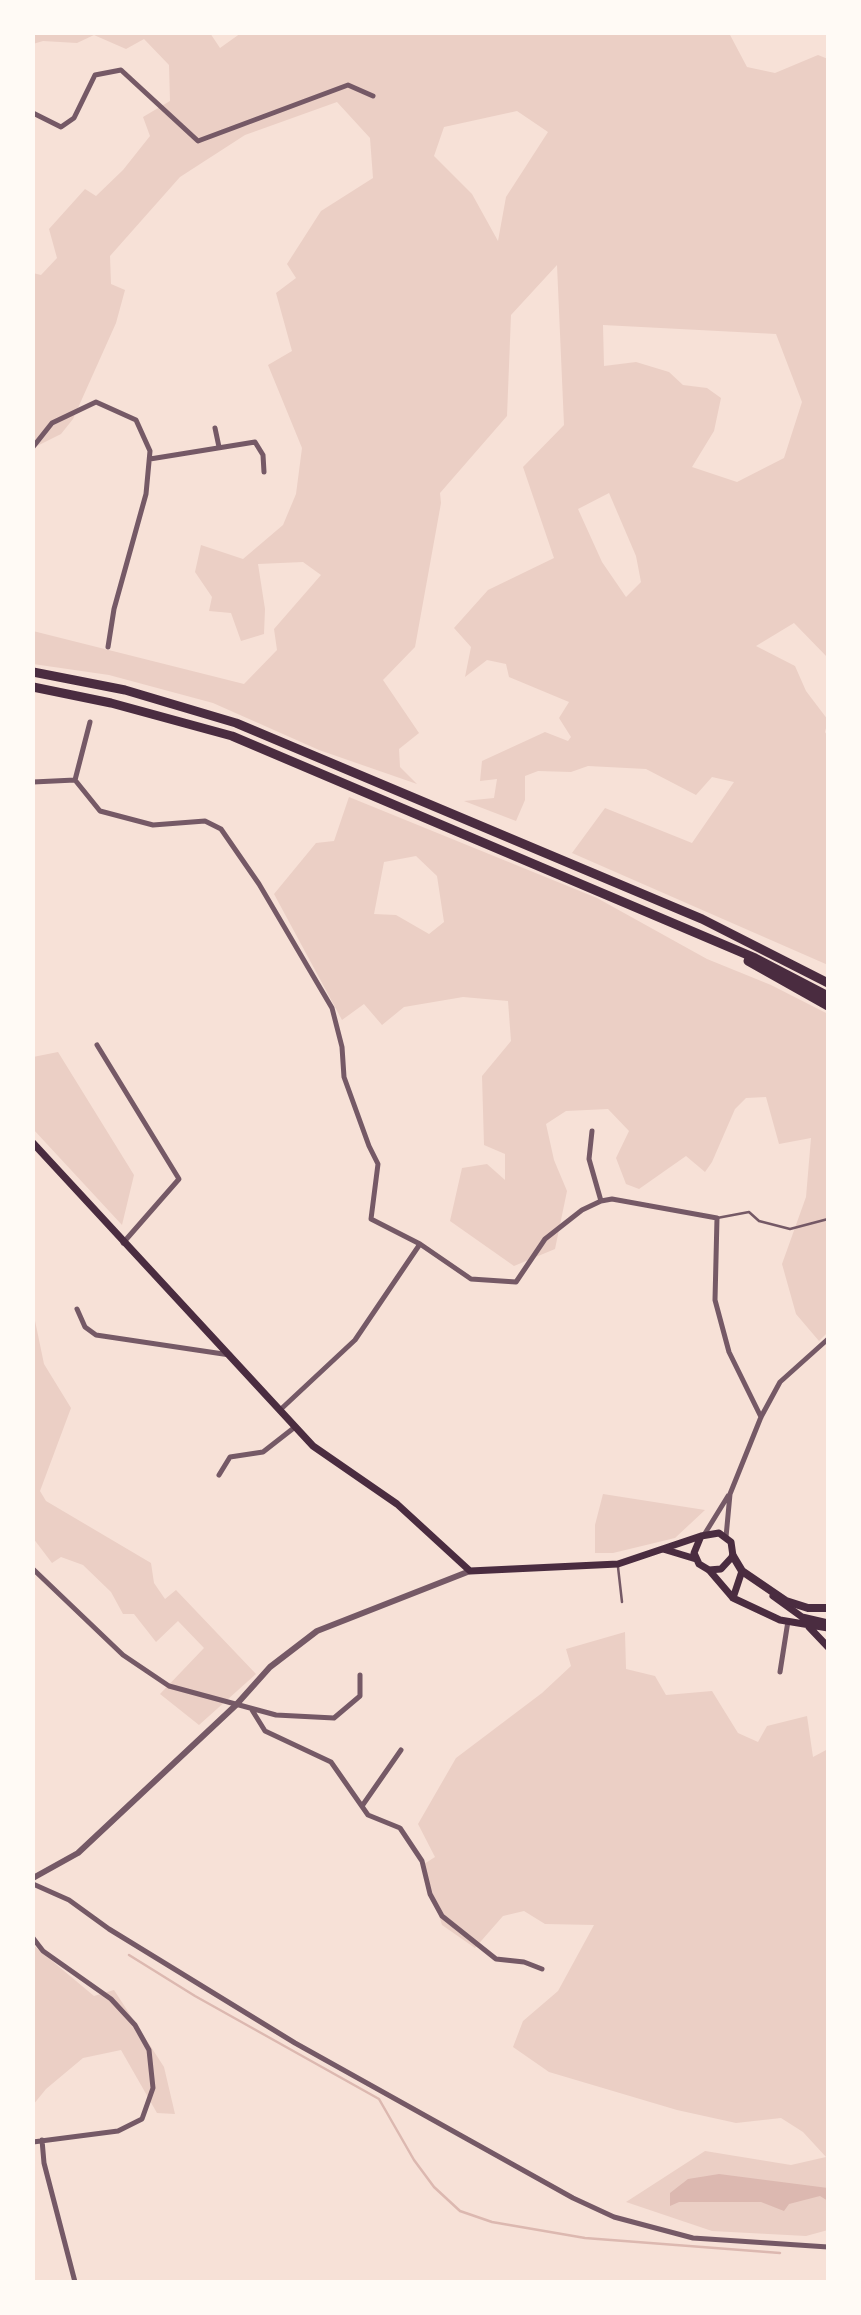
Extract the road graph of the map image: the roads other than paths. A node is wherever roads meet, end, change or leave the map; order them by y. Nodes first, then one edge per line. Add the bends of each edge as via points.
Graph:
1 (373, 96) dead end
2 (33, 113) edge
3 (215, 428) dead end
4 (33, 447) edge
5 (219, 447) junction
6 (150, 459) junction
7 (264, 472) dead end
8 (108, 647) dead end
9 (33, 672) edge
10 (33, 687) edge
11 (90, 722) dead end
12 (75, 780) junction
13 (33, 782) edge
14 (726, 946) junction
15 (828, 983) edge
16 (828, 996) edge
17 (828, 1006) edge
18 (97, 1045) dead end
19 (592, 1131) dead end
20 (33, 1143) edge
21 (601, 1201) junction
22 (717, 1218) junction
23 (828, 1219) edge
24 (123, 1243) junction
25 (421, 1244) junction
26 (77, 1309) dead end
27 (828, 1339) edge
28 (230, 1355) junction
29 (280, 1410) junction
30 (761, 1417) junction
31 (295, 1427) junction
32 (219, 1475) dead end
33 (730, 1494) junction
34 (702, 1536) junction
35 (726, 1536) junction
36 (662, 1549) junction
37 (733, 1556) junction
38 (696, 1559) junction
39 (618, 1564) junction
40 (33, 1569) edge
41 (709, 1570) junction
42 (742, 1571) junction
43 (470, 1572) junction
44 (761, 1586) junction
45 (733, 1598) junction
46 (622, 1602) dead end
47 (828, 1608) edge
48 (788, 1621) junction
49 (828, 1625) edge
50 (808, 1626) junction
51 (828, 1647) edge
52 (780, 1672) dead end
53 (360, 1675) dead end
54 (236, 1705) junction
55 (252, 1710) junction
56 (401, 1750) dead end
57 (362, 1806) junction
58 (33, 1878) edge
59 (33, 1884) edge
60 (33, 1938) edge
61 (542, 1969) dead end
62 (42, 2140) junction
63 (33, 2141) edge
64 (828, 2247) edge
65 (75, 2282) edge

1 - 2 street via 348,85 198,141 121,70 95,75 74,118 61,127
3 - 5 street
4 - 6 street via 52,423 96,401 136,420
5 - 6 street
5 - 7 street via 255,442
6 - 8 street via 146,494 114,608
9 - 15 highway via 125,690 236,723 702,919
10 - 14 highway via 232,736
11 - 12 street
12 - 13 street
12 - 25 street via 100,811 153,825 205,821 221,829 332,1008 344,1077 378,1164 371,1219
14 - 16 highway
14 - 17 highway
18 - 24 street via 179,1179
19 - 21 street via 589,1159
20 - 24 main road
21 - 22 street via 612,1199
21 - 25 street via 545,1238 516,1282 471,1279
22 - 23 lane via 749,1212 759,1221 790,1229
22 - 30 street via 715,1300 729,1352
24 - 28 main road
25 - 29 street via 355,1340
26 - 28 street via 85,1327 96,1335
27 - 30 street via 780,1382
28 - 29 main road
29 - 31 main road
30 - 33 street
31 - 32 street via 263,1452 230,1457
31 - 43 main road via 313,1446 397,1504
33 - 34 street
33 - 35 street
34 - 35 main road via 711,1532
34 - 36 main road
34 - 38 main road via 695,1547
35 - 37 main road
36 - 38 main road
36 - 39 main road
37 - 41 main road via 721,1569
37 - 42 main road
38 - 41 main road
39 - 43 main road
39 - 46 lane
40 - 54 street via 123,1655 169,1686
41 - 45 main road
42 - 44 main road
42 - 45 main road
43 - 54 street via 317,1631 270,1667
44 - 47 main road via 786,1601
44 - 49 main road via 803,1617
45 - 48 main road
48 - 50 main road
48 - 52 street
49 - 50 main road
50 - 51 main road
53 - 55 street via 360,1696 334,1718
54 - 55 street
54 - 58 street via 78,1853
55 - 57 street via 265,1731 331,1762
56 - 57 street
57 - 61 street via 368,1815 400,1828 415,1845 442,1916 496,1959
59 - 64 street via 69,1900 295,2043 614,2217 706,2239
60 - 62 street via 43,1951 111,1999 135,2025 149,2050 153,2088 142,2119 118,2131
62 - 63 street
62 - 65 street

